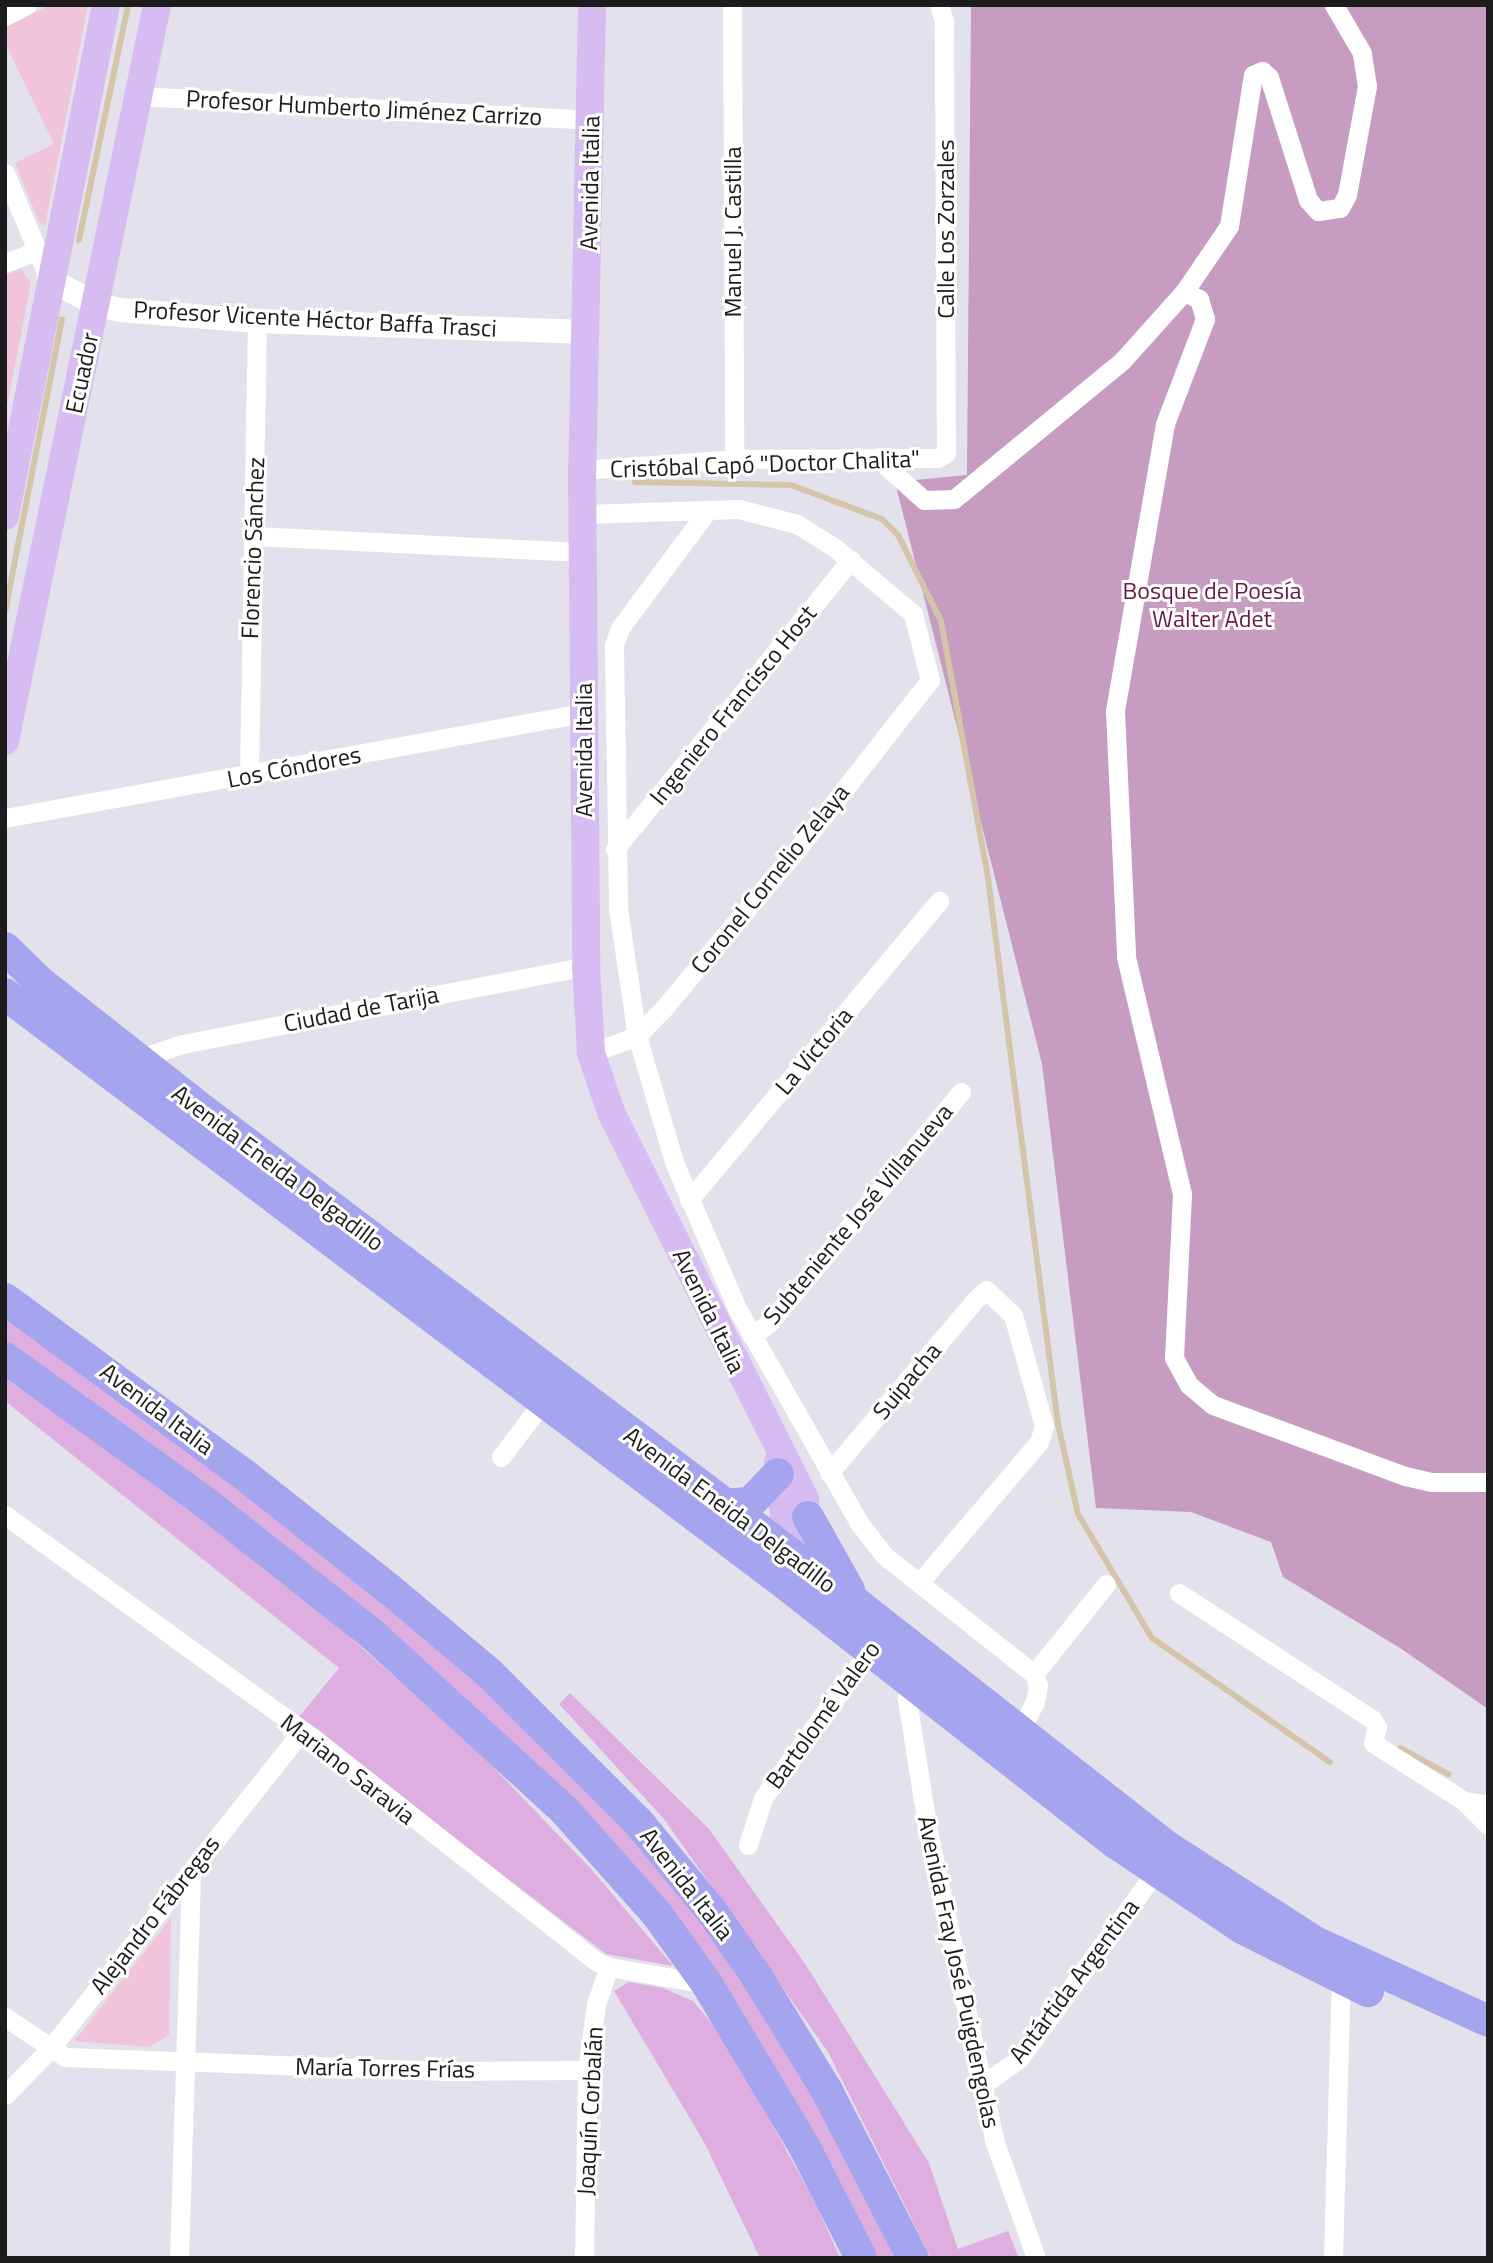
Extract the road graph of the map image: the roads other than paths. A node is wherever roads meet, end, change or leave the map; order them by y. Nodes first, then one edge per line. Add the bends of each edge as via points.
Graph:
1 (27, 5) edge
2 (106, 5) edge
3 (157, 5) edge
4 (592, 5) edge
5 (732, 5) edge
6 (939, 5) edge
7 (1334, 5) edge
8 (5, 16) edge
9 (138, 96) junction
10 (591, 120) junction
11 (5, 173) edge
12 (39, 250) junction
13 (5, 263) edge
14 (49, 279) junction
15 (1184, 292) junction
16 (96, 305) junction
17 (257, 320) junction
18 (587, 332) junction
19 (946, 453) joint
20 (877, 458) junction
21 (734, 459) junction
22 (582, 470) junction
23 (708, 510) junction
24 (5, 514) edge
25 (583, 514) junction
26 (254, 536) junction
27 (583, 552) junction
28 (851, 560) junction
29 (583, 713) junction
30 (5, 741) edge
31 (249, 776) junction
32 (5, 818) edge
33 (615, 849) junction
34 (939, 901) dead end
35 (5, 948) edge
36 (586, 966) junction
37 (5, 994) edge
38 (637, 1036) junction
39 (591, 1053) junction
40 (138, 1059) junction
41 (961, 1092) dead end
42 (690, 1200) junction
43 (5, 1299) edge
44 (752, 1336) junction
45 (5, 1358) edge
46 (542, 1402) junction
47 (501, 1457) dead end
48 (778, 1463) junction
49 (829, 1473) junction
50 (1488, 1482) edge
51 (722, 1505) junction
52 (5, 1515) edge
53 (808, 1517) junction
54 (782, 1565) junction
55 (919, 1583) junction
56 (1106, 1584) dead end
57 (1179, 1593) dead end
58 (860, 1606) junction
59 (878, 1638) junction
60 (1034, 1674) junction
61 (909, 1681) junction
62 (1020, 1731) junction
63 (301, 1732) junction
64 (1464, 1801) junction
65 (1488, 1805) edge
66 (1488, 1825) edge
67 (748, 1845) dead end
68 (191, 1871) junction
69 (1156, 1871) junction
70 (610, 1967) junction
71 (1341, 1967) junction
72 (707, 1984) junction
73 (5, 2017) edge
74 (1488, 2021) edge
75 (1488, 2045) edge
76 (49, 2050) junction
77 (183, 2063) junction
78 (587, 2070) junction
79 (985, 2083) junction
80 (5, 2095) edge
81 (179, 2258) edge
82 (584, 2258) edge
83 (861, 2258) edge
84 (913, 2258) edge
85 (1036, 2258) edge
86 (1333, 2258) edge

1 - 8 street
2 - 14 main road, Ecuador
3 - 9 main road, Ecuador
4 - 10 main road, Avenida Italia
5 - 21 street, Manuel J. Castilla
6 - 19 street, Calle Los Zorzales via 944,21
7 - 15 street via 1366,67 1367,86 1347,195 1332,211 1318,211 1308,200 1269,77 1262,71 1253,75 1228,226
9 - 10 street, Profesor Humberto Jiménez Carrizo
9 - 16 main road, Ecuador
10 - 18 main road, Avenida Italia
11 - 12 street
12 - 13 street
12 - 14 street
14 - 16 street, Profesor Vicente Héctor Baffa Trasci
14 - 24 main road, Ecuador
15 - 20 street via 1103,378 954,499 924,500
15 - 50 street via 1199,299 1205,319 1165,424 1115,711 1126,957 1182,1194 1174,1358 1189,1385 1213,1405 1405,1476 1431,1482
16 - 17 street, Profesor Vicente Héctor Baffa Trasci
16 - 30 main road, Ecuador
17 - 18 street, Profesor Vicente Héctor Baffa Trasci
17 - 26 street, Florencio Sánchez
18 - 22 main road, Avenida Italia
19 - 20 street, Cristóbal Capó "Doctor Chalita" via 938,458
20 - 21 street, Cristóbal Capó "Doctor Chalita"
21 - 22 street, Cristóbal Capó "Doctor Chalita"
22 - 25 main road, Avenida Italia
23 - 25 street
23 - 28 street via 739,509 779,518 822,538
23 - 33 street via 620,628 614,645
25 - 27 main road, Avenida Italia
26 - 27 street
26 - 31 street, Florencio Sánchez via 246,746
27 - 29 main road, Avenida Italia
28 - 33 street, Ingeniero Francisco Host
28 - 38 street, Coronel Cornelio Zelaya via 913,614 930,681 799,847
29 - 31 street, Los Cóndores
29 - 36 main road, Avenida Italia
31 - 32 street, Los Cóndores
33 - 38 street via 618,908
34 - 42 street, La Victoria
35 - 40 main road, Avenida Eneida Delgadillo via 40,982
36 - 39 main road, Avenida Italia
36 - 40 street, Ciudad de Tarija via 182,1044
37 - 46 main road, Avenida Eneida Delgadillo
38 - 39 street, Coronel Cornelio Zelaya
38 - 42 street
39 - 48 main road, Avenida Italia via 611,1112
40 - 51 main road, Avenida Eneida Delgadillo
41 - 44 street, Subteniente José Villanueva via 770,1322
42 - 44 street
43 - 84 main road, Avenida Italia via 242,1473 389,1589 489,1673 639,1823 713,1913 757,1977 827,2091
44 - 49 street
45 - 72 main road, Avenida Italia via 260,1545 442,1695 621,1870
46 - 47 street
46 - 54 main road, Avenida Eneida Delgadillo
48 - 51 main road via 750,1503
48 - 53 main road, Avenida Italia via 805,1500
48 - 54 main road, Avenida Italia via 785,1508
49 - 55 street via 871,1542
49 - 55 street, Suipacha via 986,1290 1019,1326 1044,1426 1039,1442
51 - 54 main road, Avenida Eneida Delgadillo
52 - 63 street, Mariano Saravia
53 - 54 main road
53 - 58 main road
54 - 58 main road, Avenida Eneida Delgadillo
54 - 59 main road, Avenida Eneida Delgadillo
55 - 60 street
56 - 60 street
57 - 64 street via 1373,1720 1377,1727 1373,1743
58 - 59 main road, Avenida Eneida Delgadillo
59 - 61 main road, Avenida Eneida Delgadillo
59 - 62 main road, Avenida Eneida Delgadillo
59 - 67 street, Bartolomé Valero via 763,1798
60 - 62 street via 1038,1685 1035,1702
61 - 69 main road, Avenida Eneida Delgadillo
61 - 79 street, Avenida Fray José Puigdengolas via 907,1700 928,1831
62 - 71 main road, Avenida Eneida Delgadillo via 1227,1889
63 - 68 street, Alejandro Fábregas
63 - 70 street, Mariano Saravia
64 - 65 street
64 - 66 street
68 - 76 street, Alejandro Fábregas
68 - 77 street
69 - 71 main road, Avenida Eneida Delgadillo via 1242,1928
69 - 79 street, Antártida Argentina via 1019,2059
70 - 72 street, Mariano Saravia
70 - 78 street, Joaquín Corbalán via 596,2004
71 - 74 main road, Avenida Eneida Delgadillo
71 - 75 main road, Avenida Eneida Delgadillo
71 - 86 street
72 - 83 main road, Avenida Italia via 806,2148
73 - 76 street
76 - 77 street, María Torres Frías via 65,2057
76 - 80 street, Alejandro Fábregas
77 - 78 street, María Torres Frías
77 - 81 street
78 - 82 street, Joaquín Corbalán
79 - 85 street, Avenida Fray José Puigdengolas via 1000,2161

